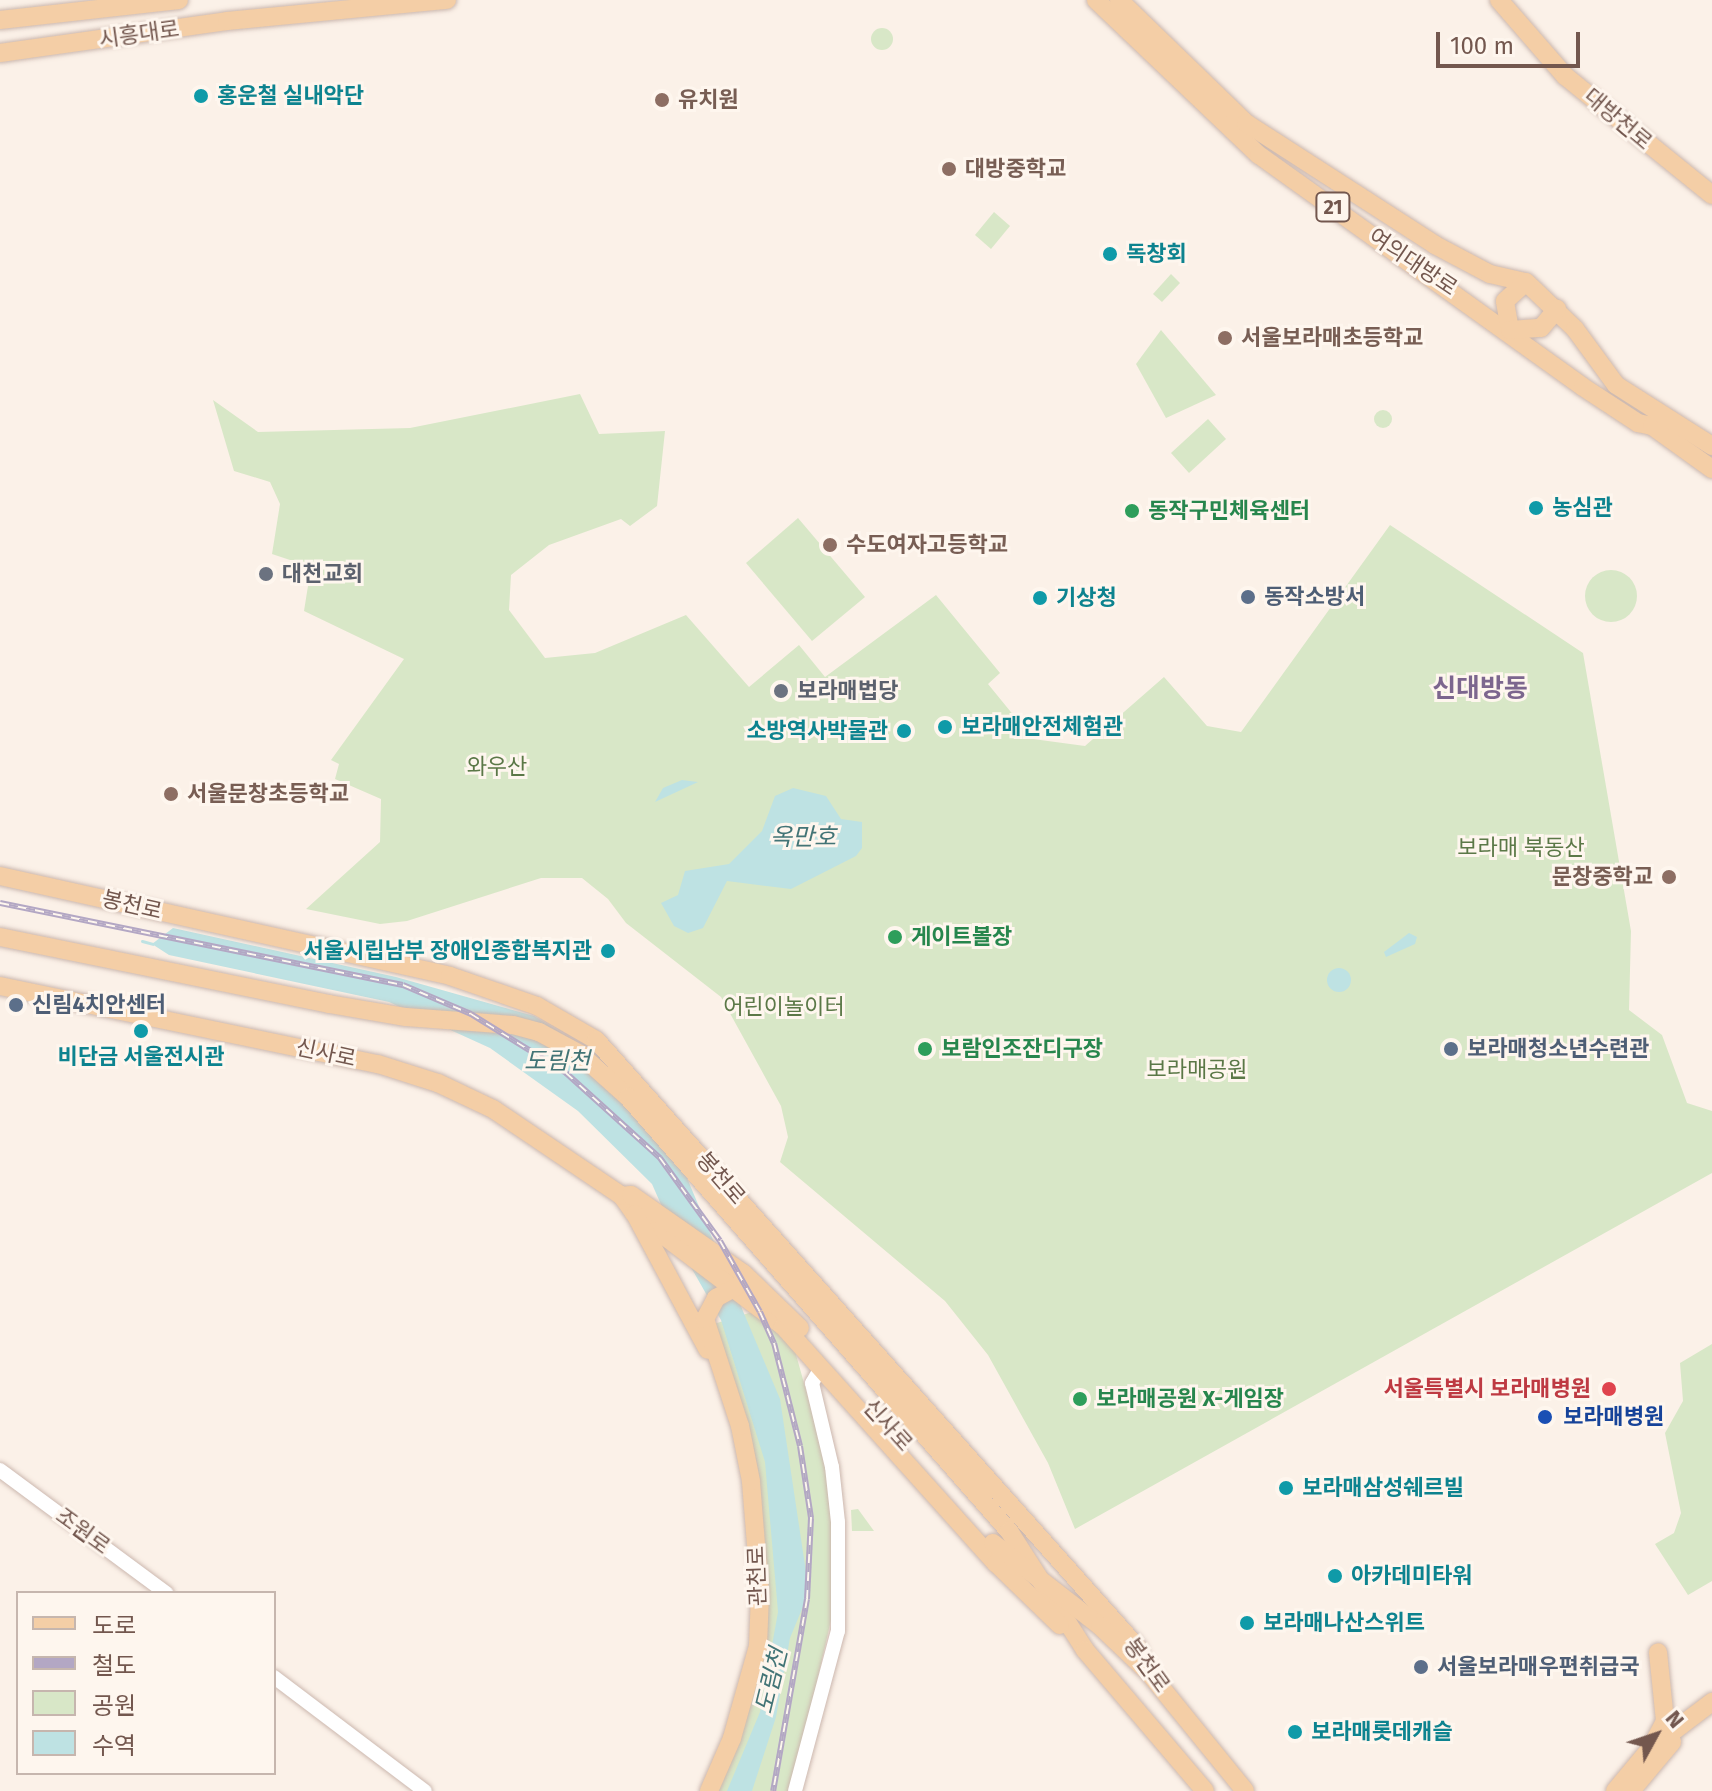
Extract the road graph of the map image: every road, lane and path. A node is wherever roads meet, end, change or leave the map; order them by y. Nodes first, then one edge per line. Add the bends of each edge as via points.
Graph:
1 (179, 0) edge
2 (290, 0) edge
3 (447, 0) edge
4 (1096, 0) edge
5 (1119, 0) edge
6 (1499, 0) edge
7 (279, 16) junction
8 (0, 20) edge
9 (0, 53) edge
10 (1712, 195) edge
11 (1526, 282) junction
12 (1557, 309) junction
13 (1510, 330) junction
14 (1712, 446) edge
15 (1712, 469) edge
16 (0, 876) edge
17 (0, 937) edge
18 (0, 986) edge
19 (633, 1090) junction
20 (633, 1206) junction
21 (736, 1287) junction
22 (808, 1343) junction
23 (715, 1359) junction
24 (821, 1368) junction
25 (0, 1470) edge
26 (1039, 1581) junction
27 (163, 1591) edge
28 (1085, 1650) junction
29 (1658, 1652) dead end
30 (1146, 1669) junction
31 (276, 1679) edge
32 (1704, 1706) edge
33 (1650, 1749) junction
34 (1239, 1785) edge
35 (425, 1791) edge
36 (709, 1791) edge
37 (795, 1791) edge
38 (1205, 1791) edge
39 (1615, 1791) edge
40 (1631, 1791) edge

1 - 8 main road, 시흥대로
2 - 7 street
3 - 7 main road
4 - 13 main road, 여의대방로 / 21 via 1259,155
5 - 11 main road, 여의대방로 via 1198,80 1264,136 1435,245 1490,274
6 - 10 main road, 대방천로 via 1565,76
7 - 9 main road, 시흥대로
11 - 12 main road, 여의대방로
11 - 13 main road via 1505,301
12 - 13 main road via 1541,328
12 - 14 main road, 여의대방로 via 1616,385
13 - 15 main road, 여의대방로 / 21 via 1583,387
16 - 19 main road, 봉천로 via 505,992 596,1040
17 - 19 main road, 봉천로 via 329,1004 406,1017 513,1025 580,1054
18 - 20 main road, 신사로 via 412,1074 493,1109
19 - 26 main road, 봉천로 via 1009,1531
19 - 30 main road, 봉천로 via 1137,1647
20 - 21 main road, 신사로
20 - 22 main road, 신사로 via 743,1273
20 - 23 main road, 관천로 via 688,1319
21 - 22 main road, 신사로
21 - 23 main road, 관천로 via 711,1304 705,1319
22 - 24 main road, 신사로
22 - 26 main road, 신사로 via 1002,1553
23 - 36 main road, 관천로 via 740,1426 751,1481 760,1594 753,1676
24 - 28 main road, 신사로 via 996,1563
24 - 37 street via 812,1383 832,1467 840,1550 839,1619
25 - 27 street, 조원로
26 - 28 main road, 봉천로
26 - 30 main road, 신사로
28 - 38 main road, 봉천로
29 - 33 main road via 1665,1721
30 - 34 main road, 봉천로
31 - 35 street
32 - 33 main road
32 - 40 main road
33 - 39 main road

